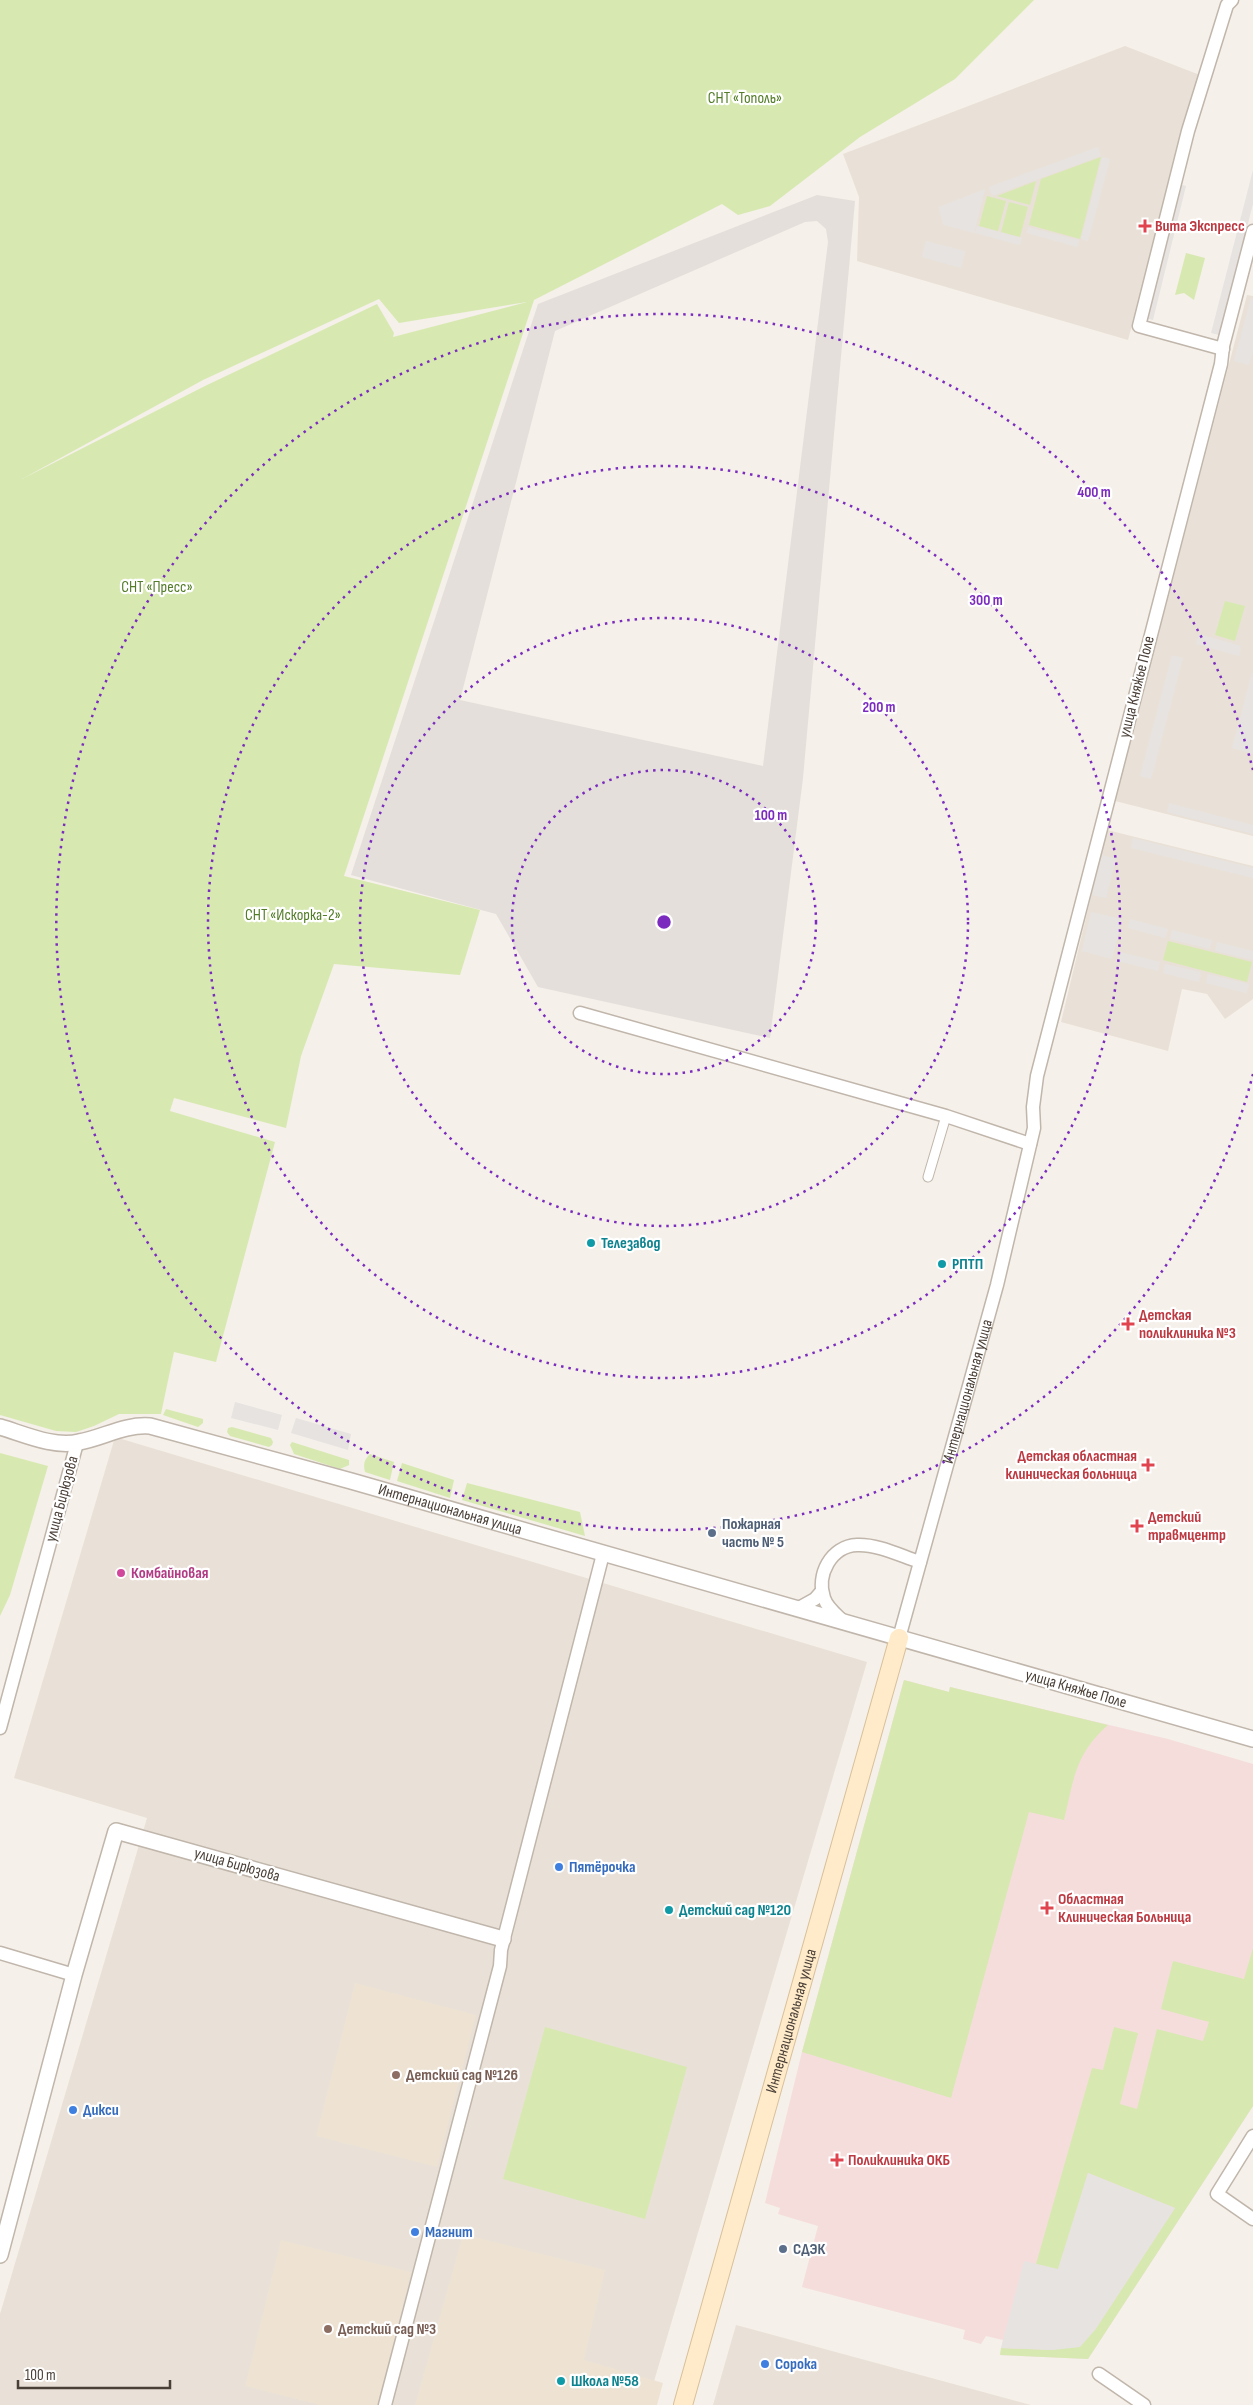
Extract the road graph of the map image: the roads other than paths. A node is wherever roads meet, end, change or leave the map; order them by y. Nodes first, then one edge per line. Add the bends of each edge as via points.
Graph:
1 (1232, 0) edge
2 (1253, 231) edge
3 (1223, 349) junction
4 (580, 1013) dead end
5 (946, 1116) junction
6 (1030, 1144) junction
7 (928, 1176) dead end
8 (0, 1427) edge
9 (77, 1443) junction
10 (603, 1554) junction
11 (920, 1562) junction
12 (822, 1591) junction
13 (797, 1609) junction
14 (844, 1622) junction
15 (899, 1638) junction
16 (0, 1728) edge
17 (1253, 1739) edge
18 (503, 1939) junction
19 (0, 1953) edge
20 (74, 1975) junction
21 (1253, 2136) edge
22 (1253, 2220) edge
23 (0, 2255) edge
24 (1099, 2374) dead end
25 (385, 2405) edge
26 (683, 2405) edge
27 (1144, 2405) edge

1 - 3 street via 1227,4 1188,131 1140,326
2 - 3 street, улица Княжье Поле
3 - 6 street, улица Княжье Поле via 1037,1076
4 - 5 street
5 - 6 street
5 - 7 street
6 - 11 street, Интернациональная улица via 997,1285
8 - 9 street, Интернациональная улица via 54,1442
9 - 10 street, Интернациональная улица via 128,1427 150,1426
9 - 16 street, улица Бирюзова
10 - 13 street, Интернациональная улица
10 - 18 street
11 - 12 street via 878,1548 858,1544 849,1546 828,1562 823,1572
11 - 15 street, Интернациональная улица
12 - 13 street via 816,1599
12 - 14 street via 827,1604
13 - 14 street, Интернациональная улица
14 - 15 street, Интернациональная улица
15 - 17 street, улица Княжье Поле
15 - 26 main road, Интернациональная улица
18 - 20 street, улица Бирюзова via 116,1831
18 - 25 street via 500,1966
19 - 20 street
20 - 23 street, улица Бирюзова
21 - 22 street via 1218,2194
24 - 27 street

